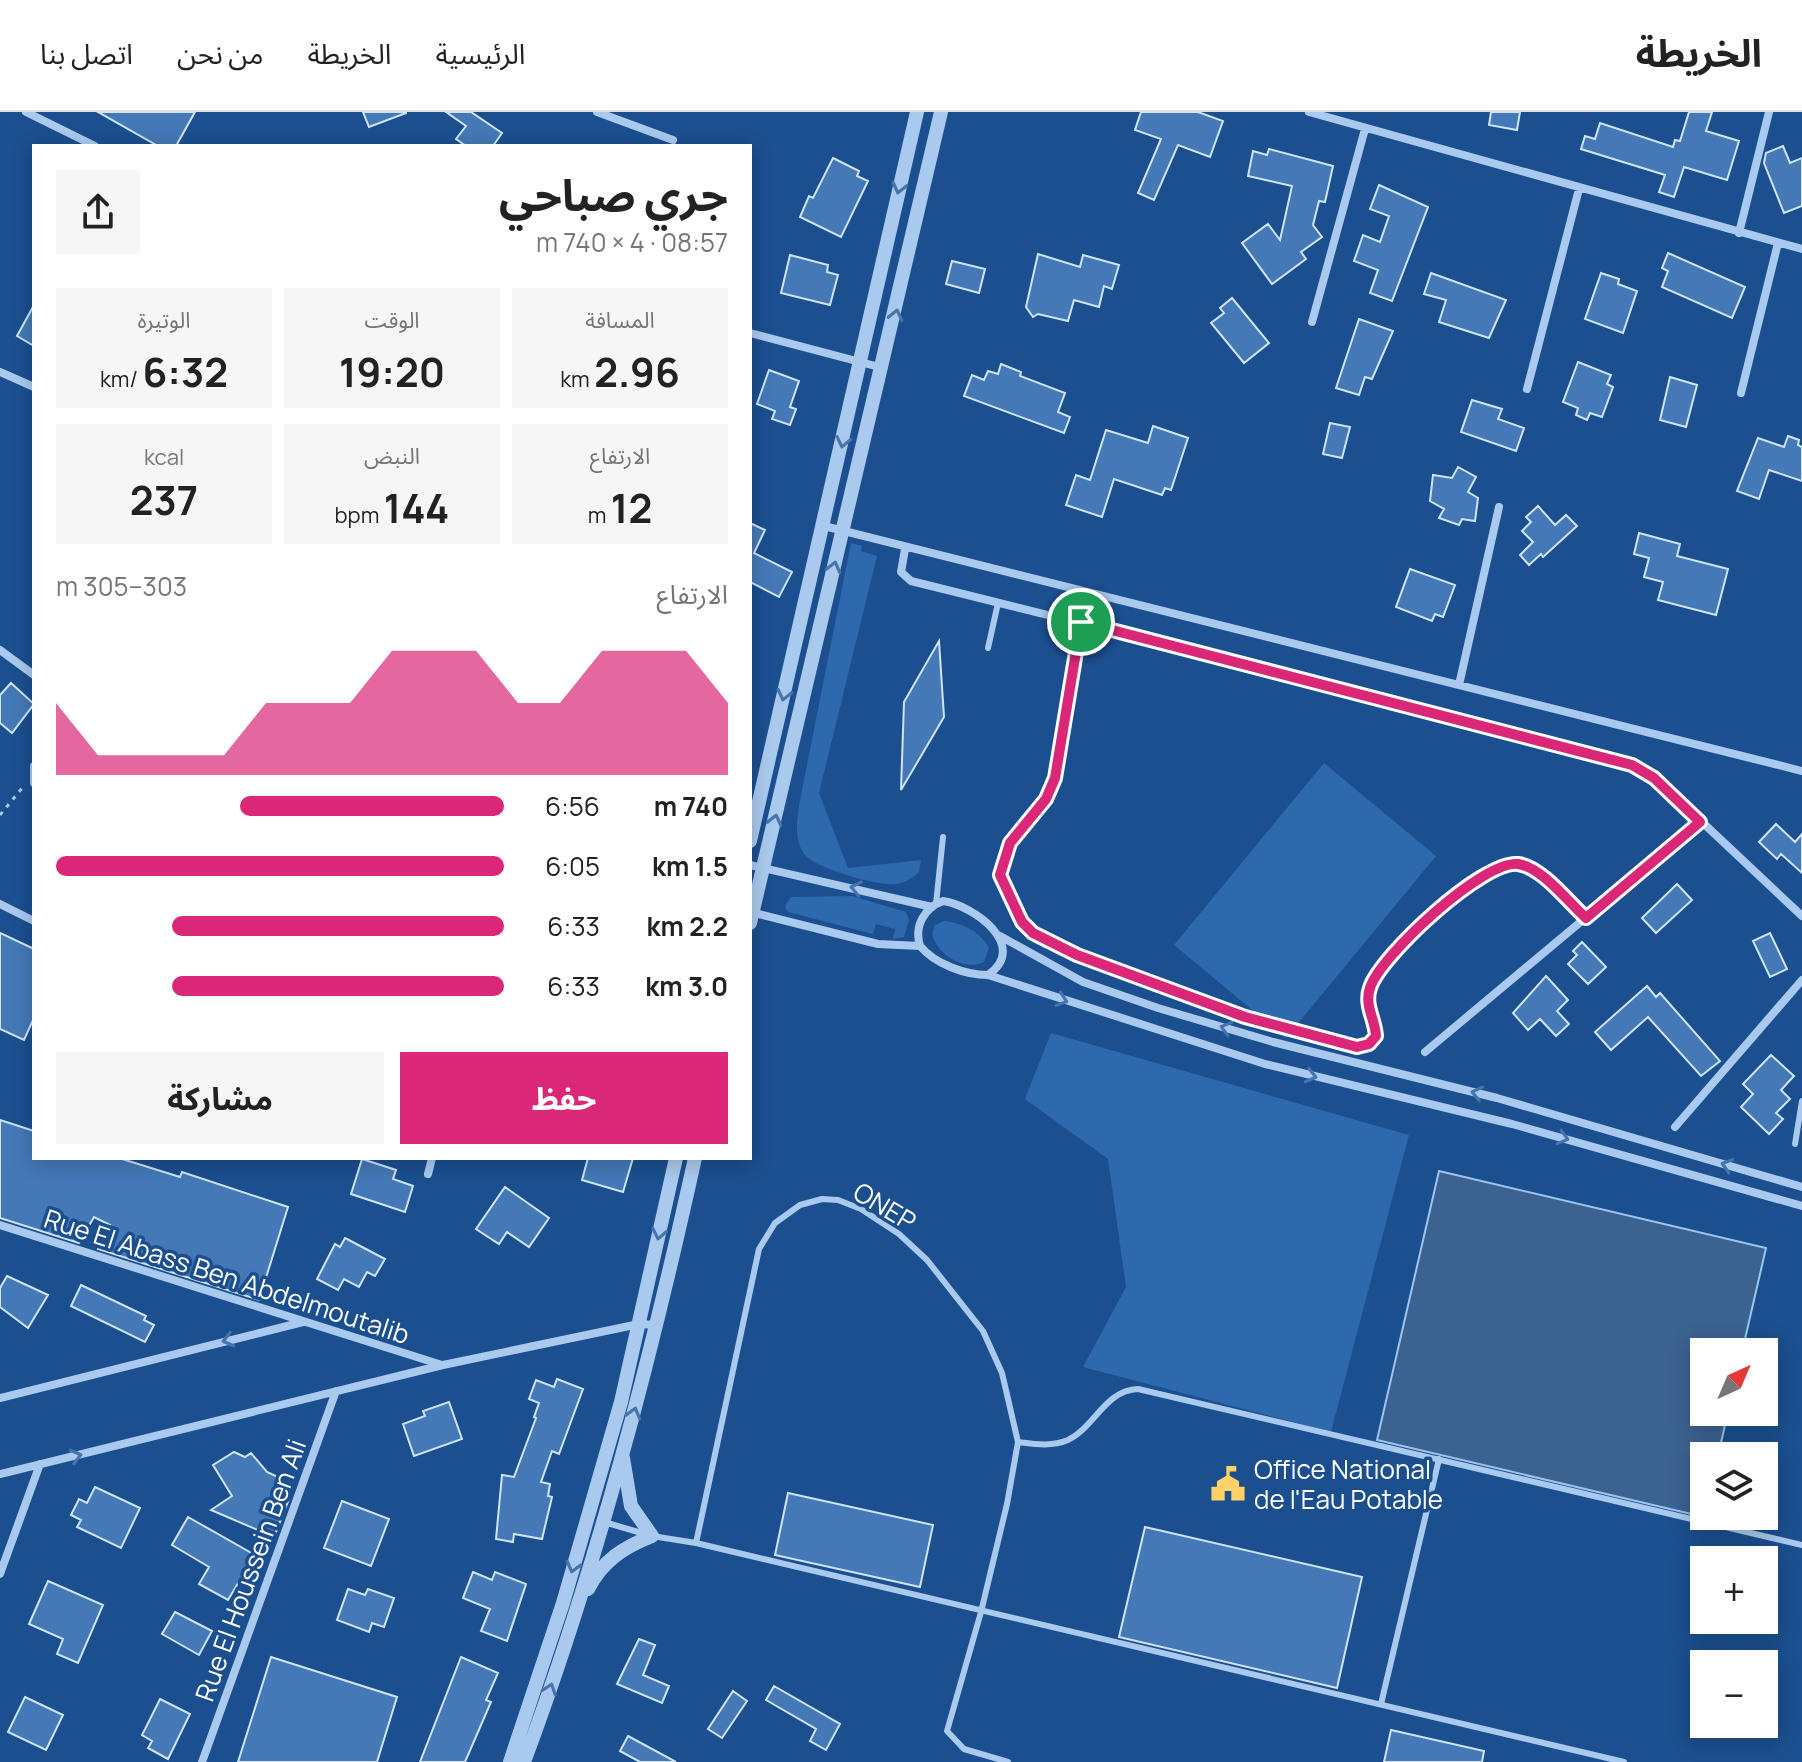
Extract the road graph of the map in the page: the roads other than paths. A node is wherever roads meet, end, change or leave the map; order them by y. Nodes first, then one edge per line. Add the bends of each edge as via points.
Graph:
1 (26, 112) edge
2 (597, 112) edge
3 (917, 112) edge
4 (941, 112) edge
5 (1309, 112) edge
6 (1769, 112) edge
7 (1365, 129) junction
8 (673, 140) dead end
9 (91, 144) edge
10 (1579, 189) junction
11 (1739, 233) junction
12 (1778, 243) junction
13 (1802, 249) edge
14 (1312, 322) dead end
15 (752, 334) edge
16 (860, 362) junction
17 (883, 368) junction
18 (0, 372) edge
19 (32, 386) edge
20 (1527, 389) dead end
21 (1741, 393) dead end
22 (1499, 507) dead end
23 (824, 526) junction
24 (843, 531) junction
25 (905, 549) junction
26 (998, 603) junction
27 (1081, 622) junction
28 (988, 648) dead end
29 (0, 650) edge
30 (32, 674) edge
31 (1459, 685) junction
32 (1802, 771) edge
33 (1700, 822) junction
34 (752, 832) edge
35 (943, 837) dead end
36 (757, 867) edge
37 (0, 904) edge
38 (934, 905) junction
39 (752, 908) edge
40 (752, 916) edge
41 (1802, 916) edge
42 (1586, 918) junction
43 (32, 920) edge
44 (999, 935) junction
45 (920, 946) junction
46 (988, 975) junction
47 (1802, 980) edge
48 (1425, 1052) dead end
49 (1802, 1101) edge
50 (1675, 1127) dead end
51 (1795, 1144) dead end
52 (432, 1160) edge
53 (676, 1160) edge
54 (695, 1160) edge
55 (428, 1174) dead end
56 (1802, 1187) edge
57 (1802, 1206) edge
58 (0, 1225) edge
59 (304, 1322) junction
60 (639, 1324) junction
61 (657, 1325) junction
62 (443, 1365) junction
63 (336, 1391) junction
64 (0, 1398) edge
65 (1018, 1442) junction
66 (622, 1454) junction
67 (1439, 1459) junction
68 (40, 1464) junction
69 (0, 1474) edge
70 (594, 1519) junction
71 (652, 1536) junction
72 (696, 1543) junction
73 (1802, 1545) edge
74 (0, 1574) edge
75 (981, 1612) junction
76 (575, 1615) junction
77 (1381, 1704) junction
78 (202, 1762) edge
79 (510, 1762) edge
80 (524, 1762) edge
81 (1008, 1762) edge
82 (1624, 1762) edge

1 - 9 street
2 - 8 street
3 -> 16 street
17 -> 4 street
5 - 7 street
6 - 11 street
7 - 10 street
7 - 14 street
10 - 11 street
10 - 20 street
11 - 12 street
12 - 13 street
12 - 21 street
15 - 16 street
16 - 17 street
16 -> 23 street
17 - 24 street
18 - 19 street
22 - 31 street
23 - 24 street
23 -> 34 street
24 - 25 street
36 -> 24 street
25 - 26 street via 901,572 906,579
25 - 31 street
26 - 27 street
26 - 28 lane
27 - 33 street via 1632,765 1654,778
27 - 42 street via 1053,784 1010,843 1001,867 1007,896 1033,933 1077,955 1245,1017 1357,1047 1376,1036 1368,991 1375,976 1415,931 1469,885 1501,867 1521,864
29 - 30 street
31 - 32 street
33 - 41 street
33 - 42 street
35 - 38 lane
38 -> 36 street
36 - 39 street
37 - 43 street
38 - 44 street via 943,901 962,906
38 - 45 street via 919,924
40 - 45 street via 878,944
42 - 48 street
44 - 46 street via 1001,956
56 -> 44 street via 1497,1098 1158,1008 1083,982
45 - 46 street via 945,964
46 -> 57 street via 1265,1064 1512,1124
47 - 50 street
49 - 51 lane
52 - 55 street
53 -> 60 street
54 - 61 street
58 - 59 street, Rue El Abass Ben Abdelmoutalib
59 - 62 street, Rue El Abass Ben Abdelmoutalib
59 -> 64 street
60 - 61 street
60 - 62 street
60 - 70 street
66 -> 61 street
62 - 63 street
68 -> 63 street
63 - 78 street, Rue El Houssein Ben Ali
65 - 67 lane via 1047,1445 1070,1439 1120,1393 1138,1389
65 - 72 lane, ONEP via 992,1349 927,1260 861,1209 838,1200 812,1201 785,1214 759,1249
65 - 75 lane, ONEP
66 - 70 street
66 - 71 street via 631,1506
67 - 73 lane
67 - 77 lane
68 - 69 street
68 - 74 street
70 - 71 lane
70 - 76 street
70 -> 79 street
71 - 72 lane
71 - 76 street via 611,1558 593,1579
72 - 75 lane
75 - 77 lane
75 - 81 lane, ONEP via 947,1731 964,1749
80 -> 76 street
77 - 82 lane

